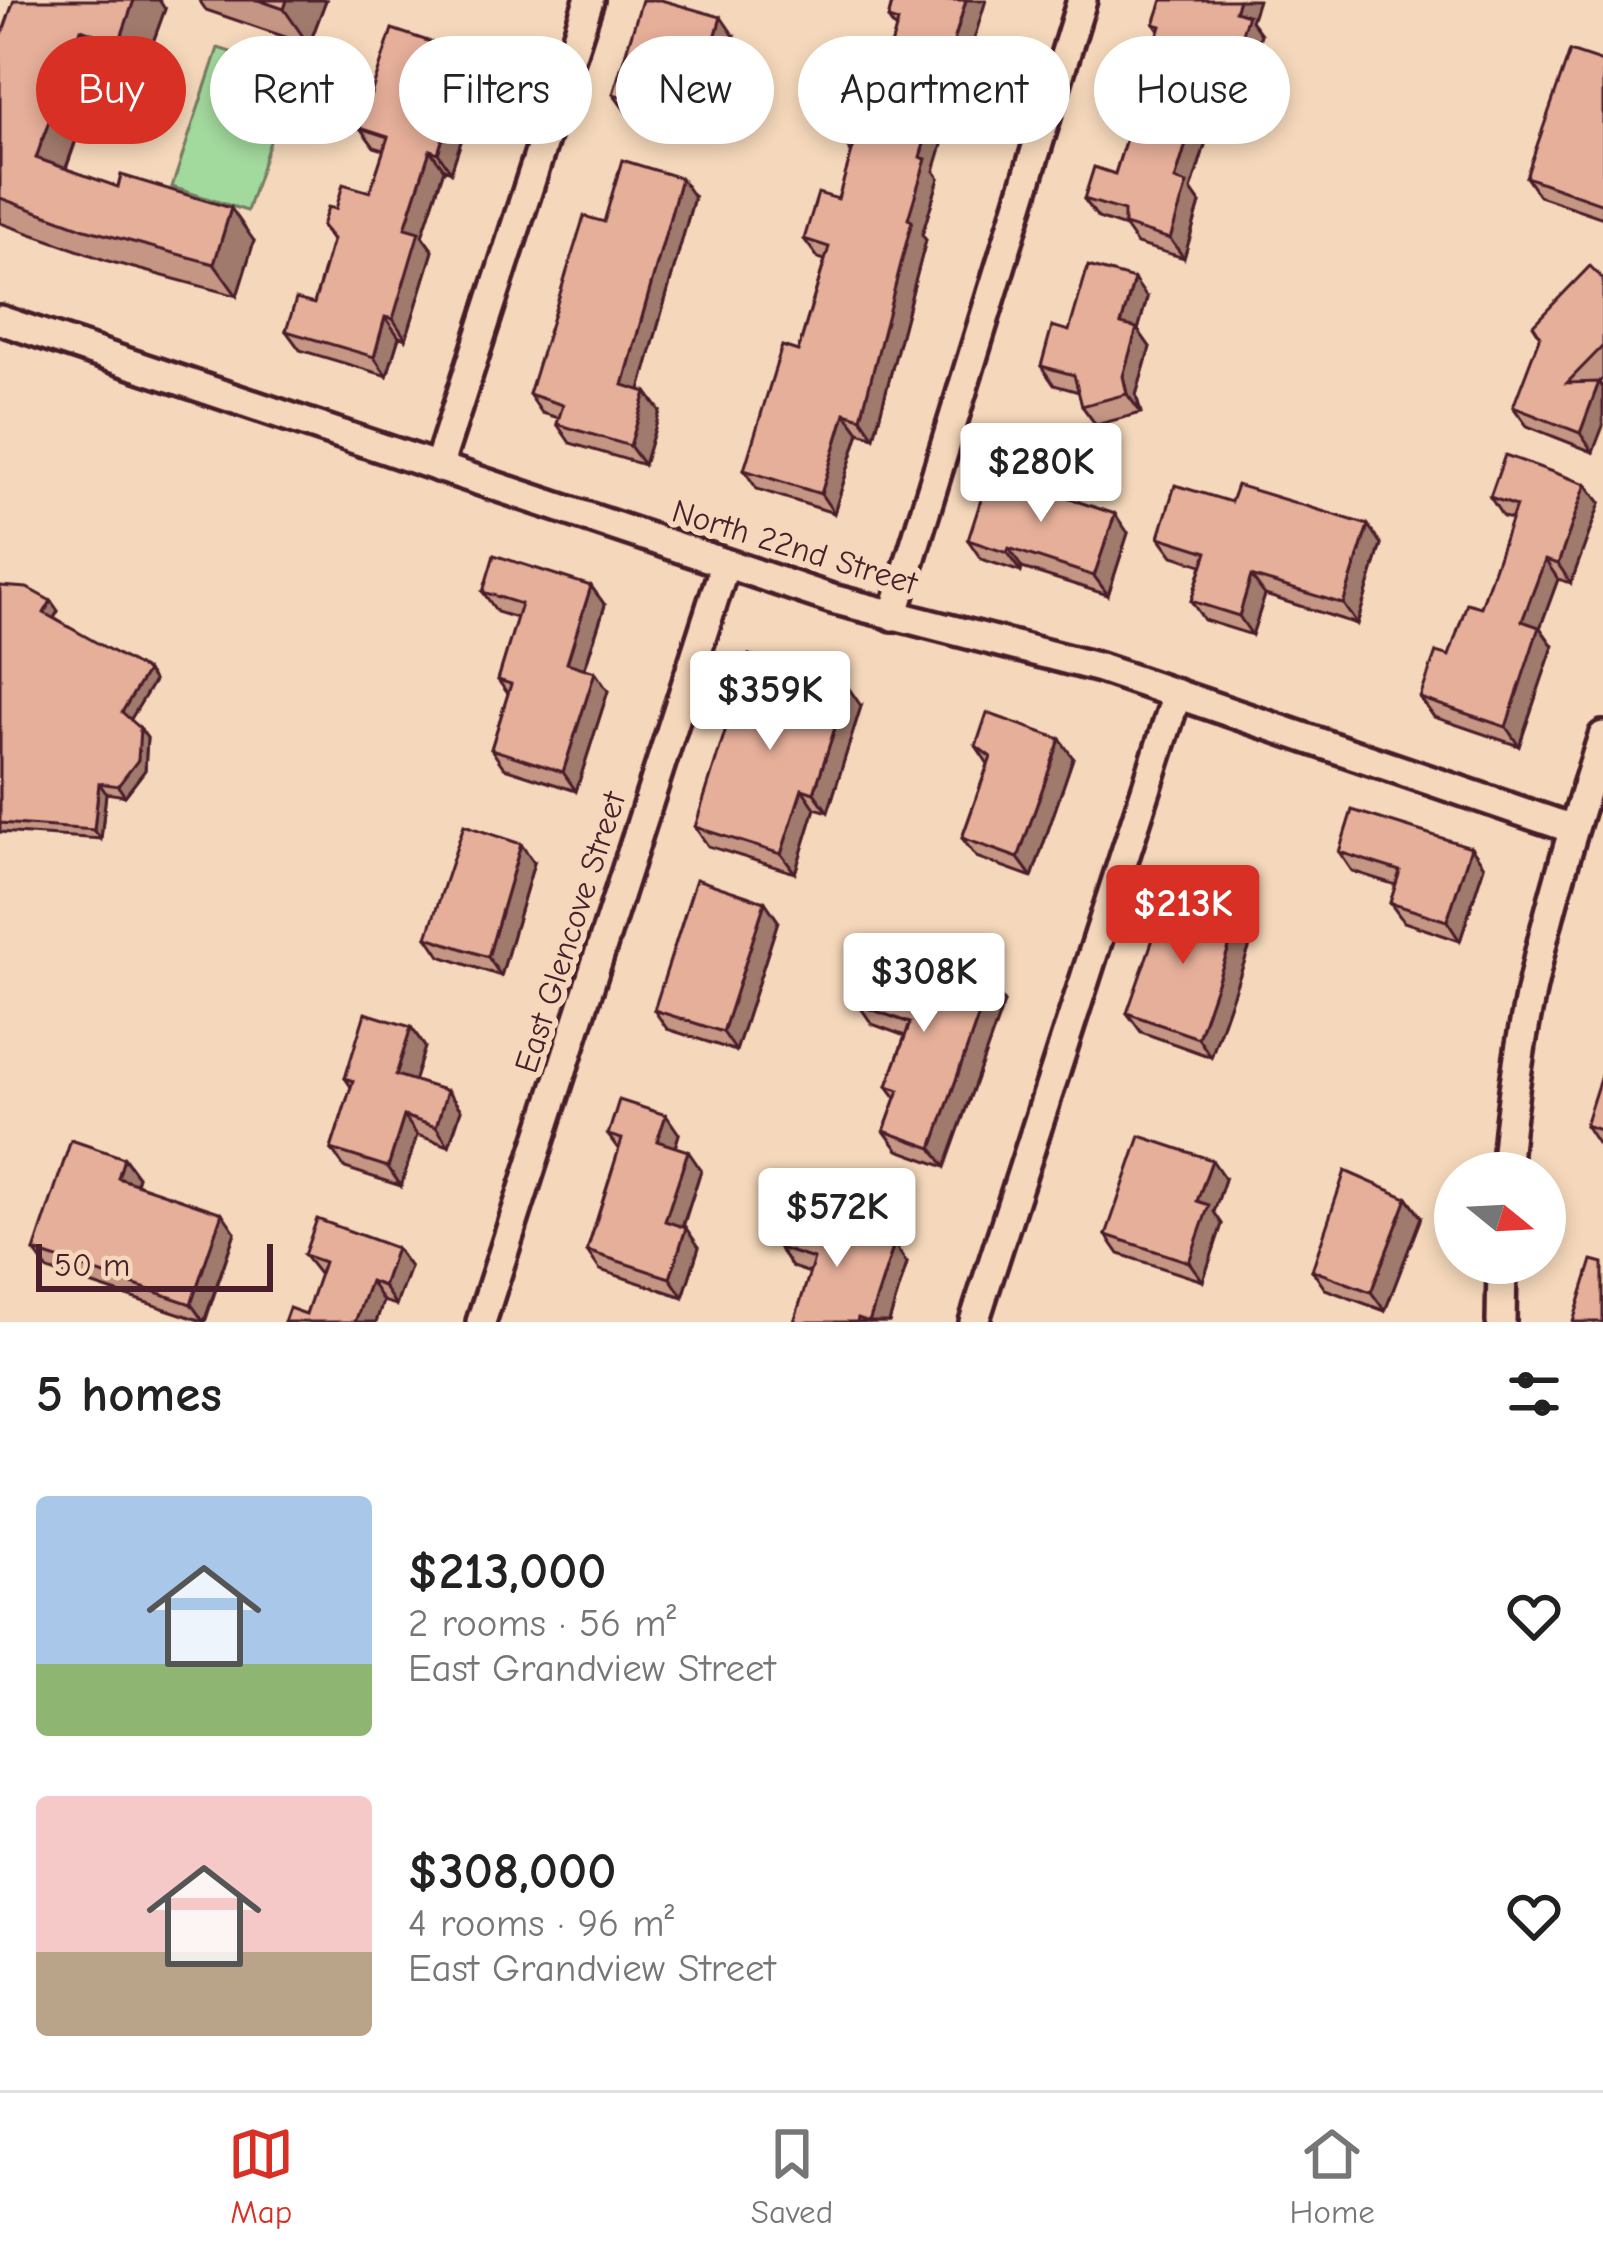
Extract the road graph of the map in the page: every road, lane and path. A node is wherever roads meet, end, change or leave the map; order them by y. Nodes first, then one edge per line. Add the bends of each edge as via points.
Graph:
1 (589, 0) edge
2 (1082, 0) edge
3 (0, 320) edge
4 (438, 467) junction
5 (725, 564) junction
6 (893, 616) junction
7 (1177, 694) junction
8 (1603, 736) edge
9 (1573, 829) junction
10 (1507, 1152) edge
11 (1502, 1284) edge
12 (481, 1322) edge
13 (974, 1322) edge
14 (1501, 1322) edge

1 - 4 street
2 - 6 street
3 - 4 street, North 22nd Street
4 - 5 street, North 22nd Street
5 - 6 street, North 22nd Street
5 - 12 street, East Glencove Street
6 - 7 street, North 22nd Street
7 - 9 street, North 22nd Street
7 - 13 street
8 - 9 street
9 - 10 street via 1524,1007
11 - 14 street

